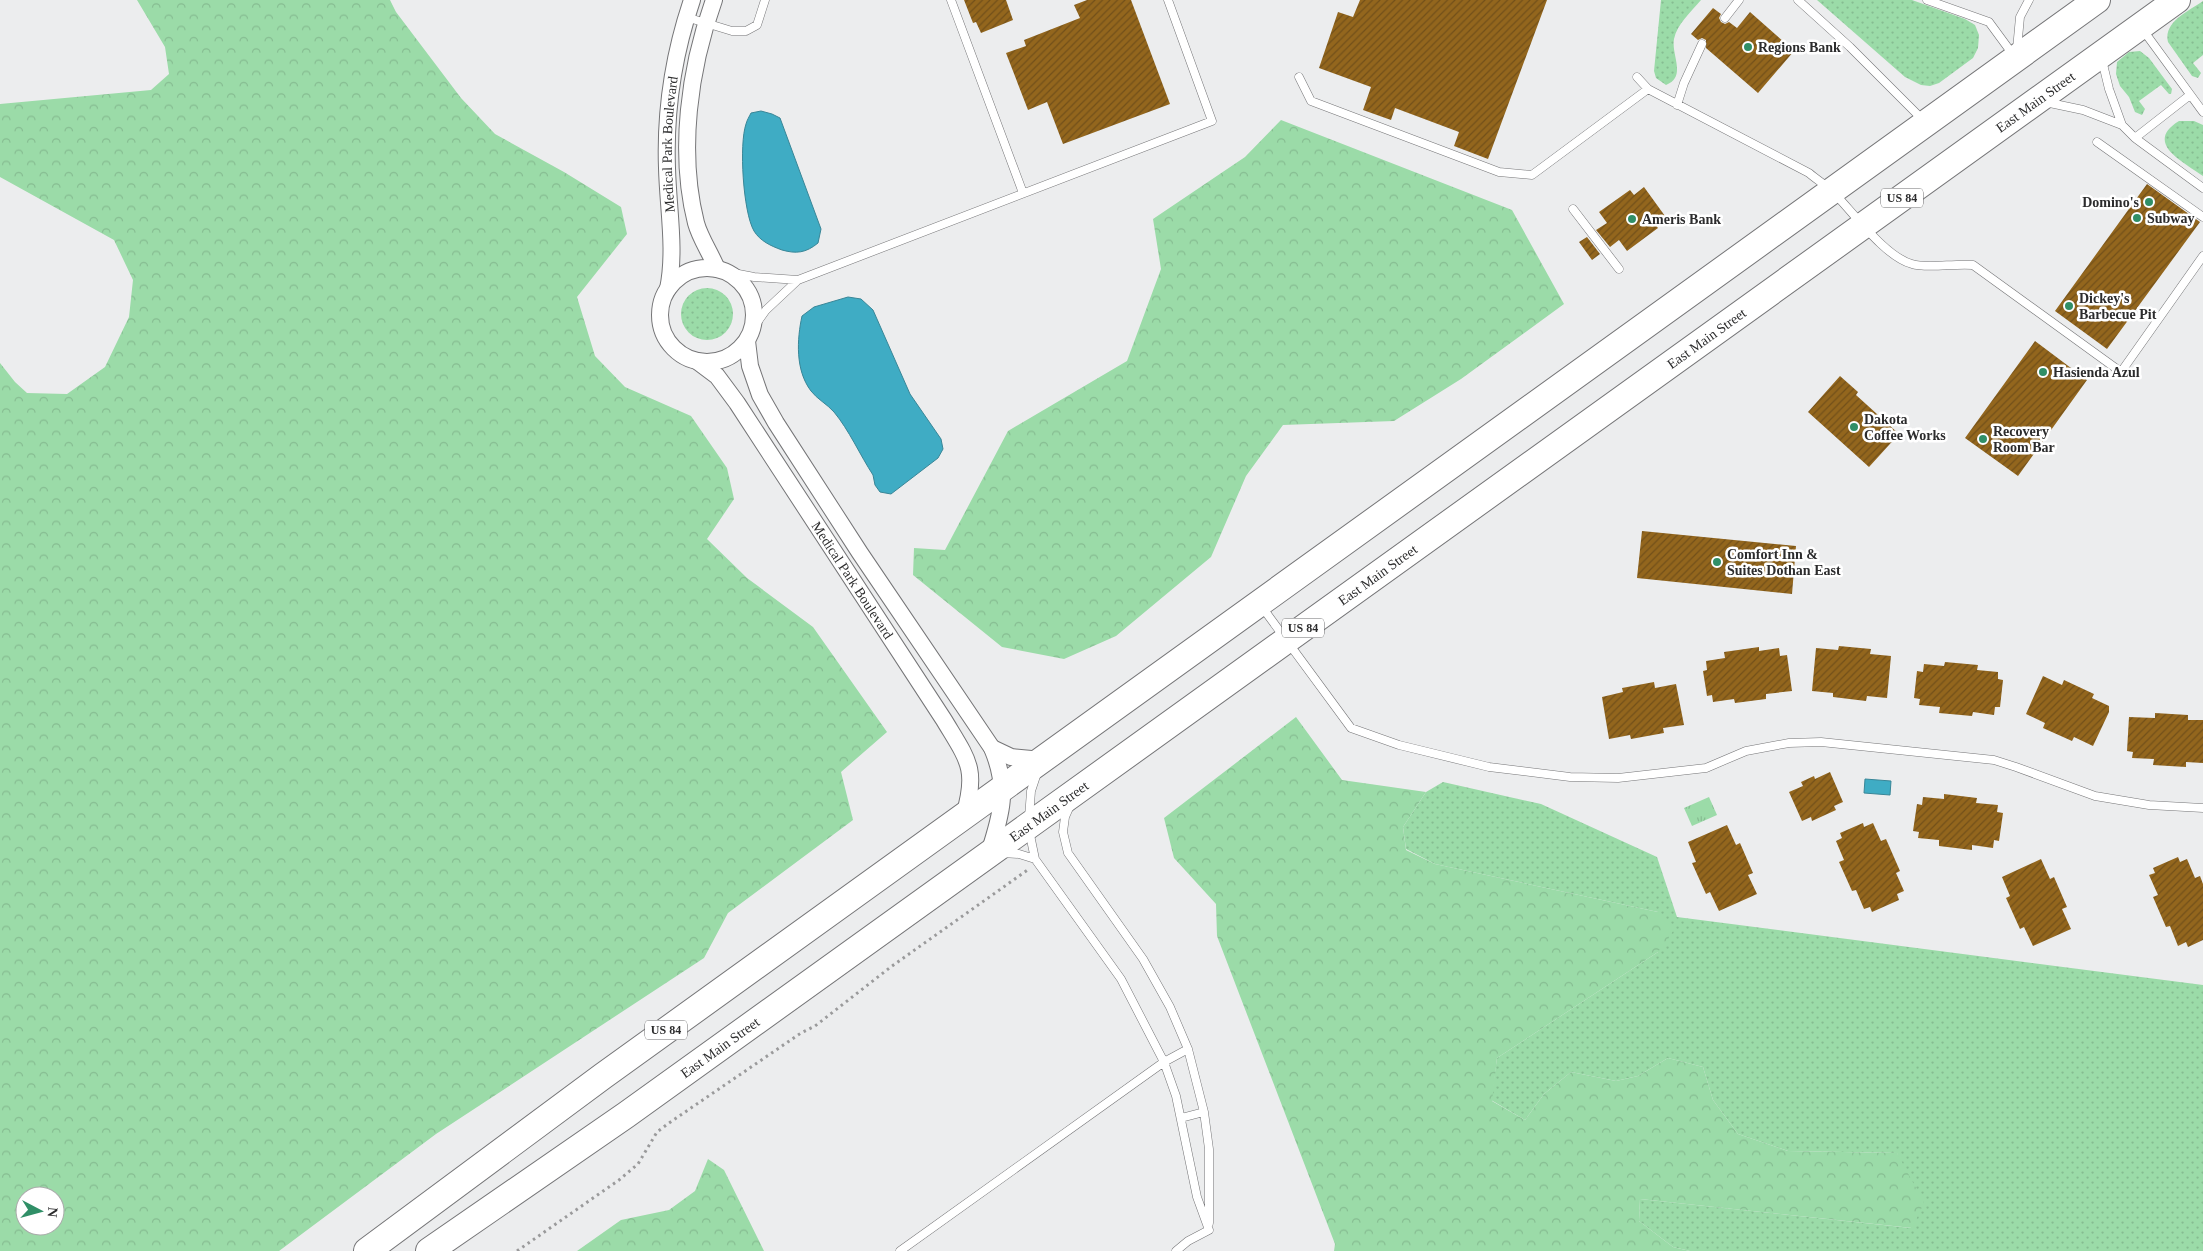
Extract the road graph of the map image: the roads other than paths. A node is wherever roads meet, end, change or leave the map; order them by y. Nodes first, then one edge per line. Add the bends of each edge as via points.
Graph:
1 (692, 0) edge
2 (714, 0) edge
3 (765, 0) edge
4 (951, 0) edge
5 (1168, 0) edge
6 (1739, 0) edge
7 (1798, 0) edge
8 (2030, 0) edge
9 (2097, 0) edge
10 (2176, 0) edge
11 (1931, 1) edge
12 (686, 17) junction
13 (1725, 18) dead end
14 (705, 23) junction
15 (2141, 26) junction
16 (1702, 44) dead end
17 (2100, 55) junction
18 (2016, 58) junction
19 (1637, 77) dead end
20 (1299, 78) dead end
21 (1648, 89) junction
22 (2190, 95) junction
23 (2038, 100) junction
24 (1677, 105) junction
25 (2203, 112) edge
26 (1926, 124) junction
27 (2122, 125) junction
28 (2135, 138) junction
29 (2097, 142) dead end
30 (2203, 188) edge
31 (1833, 192) junction
32 (1023, 193) junction
33 (1573, 209) dead end
34 (2203, 217) edge
35 (1862, 226) junction
36 (2203, 256) edge
37 (1619, 269) dead end
38 (722, 271) junction
39 (798, 280) junction
40 (668, 290) junction
41 (749, 336) junction
42 (697, 361) junction
43 (851, 558) junction
44 (1260, 604) junction
45 (1286, 641) junction
46 (992, 748) junction
47 (1042, 760) junction
48 (1003, 788) junction
49 (1074, 793) junction
50 (2203, 808) edge
51 (964, 816) junction
52 (1029, 826) junction
53 (988, 855) junction
54 (1036, 861) junction
55 (1188, 1049) junction
56 (1164, 1062) junction
57 (1204, 1112) junction
58 (1181, 1118) junction
59 (1209, 1230) junction
60 (367, 1251) edge
61 (429, 1251) edge
62 (900, 1251) edge
63 (1176, 1251) edge

1 - 12 street, Medical Park Boulevard
2 - 14 street, Medical Park Boulevard
3 - 14 lane via 757,25 746,31 732,31
4 - 32 lane
5 - 32 lane via 1212,121
6 - 13 lane
7 - 26 lane
8 - 18 lane via 2020,17
9 - 18 highway, US 84
10 - 15 highway, East Main Street / US 84
11 - 18 lane via 1989,22
12 - 14 lane
12 - 40 street, Medical Park Boulevard via 669,108 666,167 672,268
14 - 38 street, Medical Park Boulevard via 691,95 689,182 697,225
15 - 17 highway, East Main Street / US 84
15 - 22 lane
16 - 24 lane
17 - 23 highway, East Main Street / US 84
17 - 27 lane
18 - 26 highway, US 84
19 - 21 lane
20 - 21 lane via 1311,101 1499,172 1532,175
21 - 24 lane
22 - 25 lane
22 - 28 lane
23 - 27 lane via 2083,110
23 - 35 highway, East Main Street / US 84
24 - 31 lane via 1809,173
26 - 31 highway, US 84
27 - 28 lane
28 - 30 lane
29 - 34 lane
31 - 35 lane
31 - 44 highway, US 84
32 - 39 lane
33 - 37 lane
35 - 36 lane via 1900,259 1912,265 1973,265 2121,372
35 - 45 highway, East Main Street / US 84
38 - 39 lane
38 - 40 street via 694,270 684,274
38 - 41 street via 745,287 751,297 754,308
39 - 41 lane via 766,310
40 - 42 street via 661,311 664,333 677,351
41 - 42 street via 730,356 708,362
41 - 43 street, Medical Park Boulevard via 750,366 760,395
42 - 43 street, Medical Park Boulevard via 717,376
43 - 46 street, Medical Park Boulevard
43 - 51 street, Medical Park Boulevard via 966,757 972,780
44 - 45 lane
44 - 47 highway, US 84
45 - 49 highway, East Main Street / US 84
45 - 50 lane via 1351,728 1399,745 1488,768 1570,777 1618,778 1706,768 1746,751 1790,743 1821,742 1994,760 2095,796 2150,805
46 - 47 street via 1011,757
46 - 48 street, Medical Park Boulevard
47 - 48 highway, US 84
47 - 52 lane via 1030,791
48 - 51 highway, US 84
48 - 53 street, Medical Park Boulevard via 999,823
49 - 52 highway, East Main Street / US 84
49 - 55 lane via 1063,832 1068,853 1144,959
51 - 60 highway, US 84
52 - 53 highway, East Main Street / US 84
52 - 54 lane
53 - 54 lane via 1005,853
53 - 61 highway, East Main Street / US 84 via 634,1110
54 - 56 lane via 1121,979
55 - 56 lane
55 - 57 lane
56 - 58 lane
56 - 62 lane
57 - 58 lane
57 - 59 lane
58 - 59 lane via 1197,1198
59 - 63 lane

